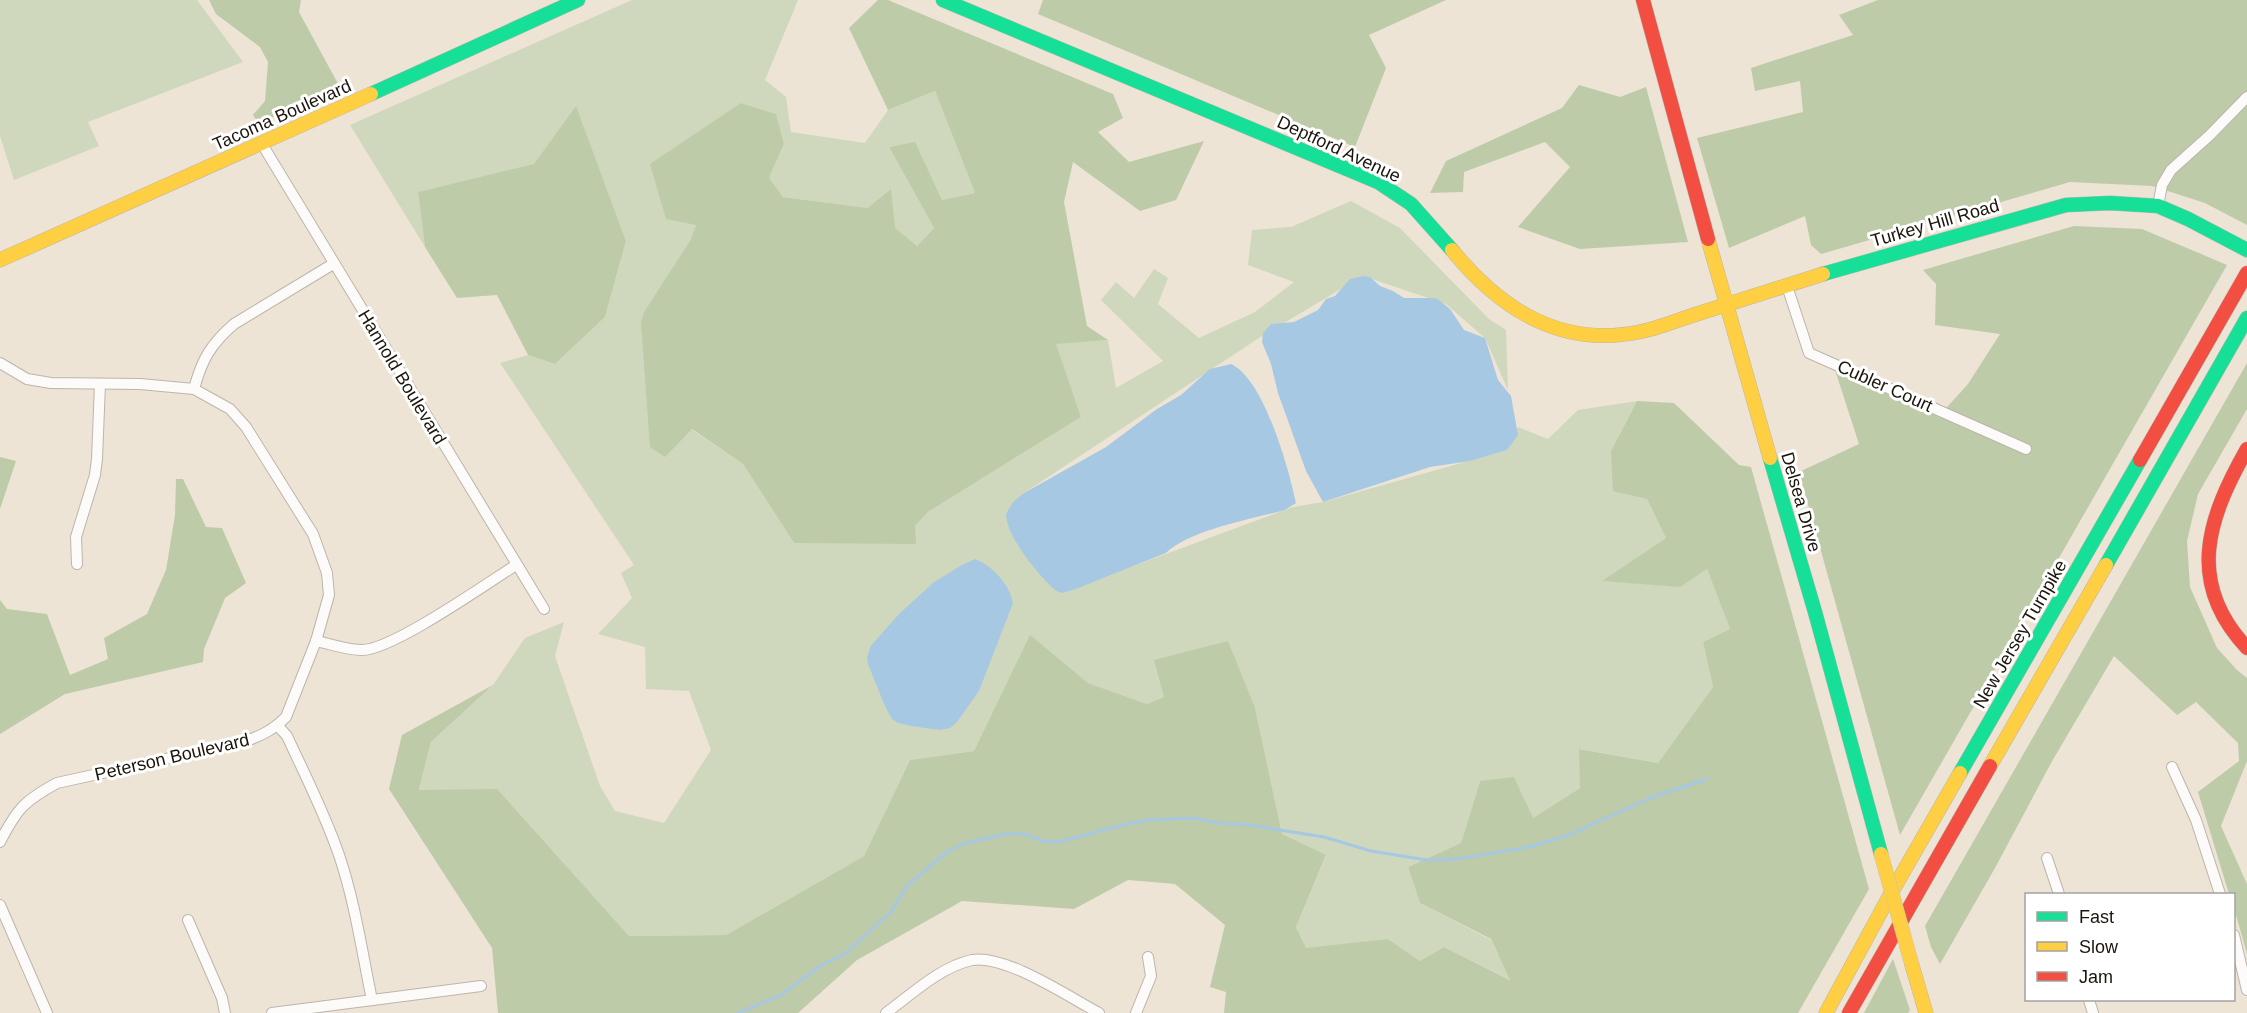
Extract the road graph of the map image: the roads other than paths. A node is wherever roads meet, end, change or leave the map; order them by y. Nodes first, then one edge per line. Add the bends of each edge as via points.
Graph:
1 (578, 0) edge
2 (944, 0) edge
3 (1643, 0) edge
4 (2247, 97) edge
5 (262, 144) junction
6 (2158, 206) junction
7 (2247, 250) edge
8 (0, 260) edge
9 (333, 264) junction
10 (2247, 273) edge
11 (1787, 286) junction
12 (1726, 304) junction
13 (2247, 318) edge
14 (0, 363) edge
15 (100, 384) junction
16 (194, 389) junction
17 (2026, 449) dead end
18 (2247, 449) edge
19 (77, 564) dead end
20 (516, 565) junction
21 (544, 609) dead end
22 (316, 642) junction
23 (2247, 648) edge
24 (278, 726) junction
25 (2172, 767) dead end
26 (0, 843) edge
27 (2048, 858) dead end
28 (2059, 893) edge
29 (2220, 893) edge
30 (0, 905) edge
31 (188, 920) dead end
32 (2235, 939) edge
33 (1148, 957) dead end
34 (481, 986) dead end
35 (2247, 990) edge
36 (372, 1000) junction
37 (48, 1013) edge
38 (225, 1013) edge
39 (272, 1013) edge
40 (886, 1013) edge
41 (1099, 1013) edge
42 (1136, 1013) edge
43 (1826, 1013) edge
44 (1850, 1013) edge
45 (1926, 1013) edge

1 - 5 main road, Tacoma Boulevard
2 - 12 main road, Deptford Avenue via 1398,194 1432,226 1481,283 1510,307 1569,333 1614,336 1640,332
3 - 12 main road, Delsea Drive
4 - 6 street via 2171,170 2162,185
5 - 8 main road, Tacoma Boulevard
5 - 9 street, Hannold Boulevard
6 - 7 main road, Turkey Hill Road
6 - 11 main road, Turkey Hill Road via 2066,205
9 - 16 street via 221,335 204,359
9 - 20 street, Hannold Boulevard
10 - 43 main road, New Jersey Turnpike
11 - 12 main road, Turkey Hill Road
11 - 17 street, Cubler Court via 1809,353
12 - 45 main road, Delsea Drive, bridge
13 - 44 main road
14 - 15 street via 27,379
15 - 16 street
15 - 19 street via 95,475 76,537
16 - 22 street via 230,409 246,427 313,534 327,573 329,595
18 - 23 main road via 2214,515 2208,556 2220,613
20 - 21 street, Hannold Boulevard
20 - 22 street via 381,647 362,650
22 - 24 street via 286,717
24 - 26 street, Peterson Boulevard via 243,742 57,783 31,798 13,817
24 - 36 street via 323,814 339,855
25 - 29 street via 2186,794
27 - 28 street
30 - 37 street
31 - 38 street
32 - 35 street
33 - 42 street via 1151,976
34 - 36 street
36 - 39 street
40 - 41 street via 941,973 974,960 1011,966

